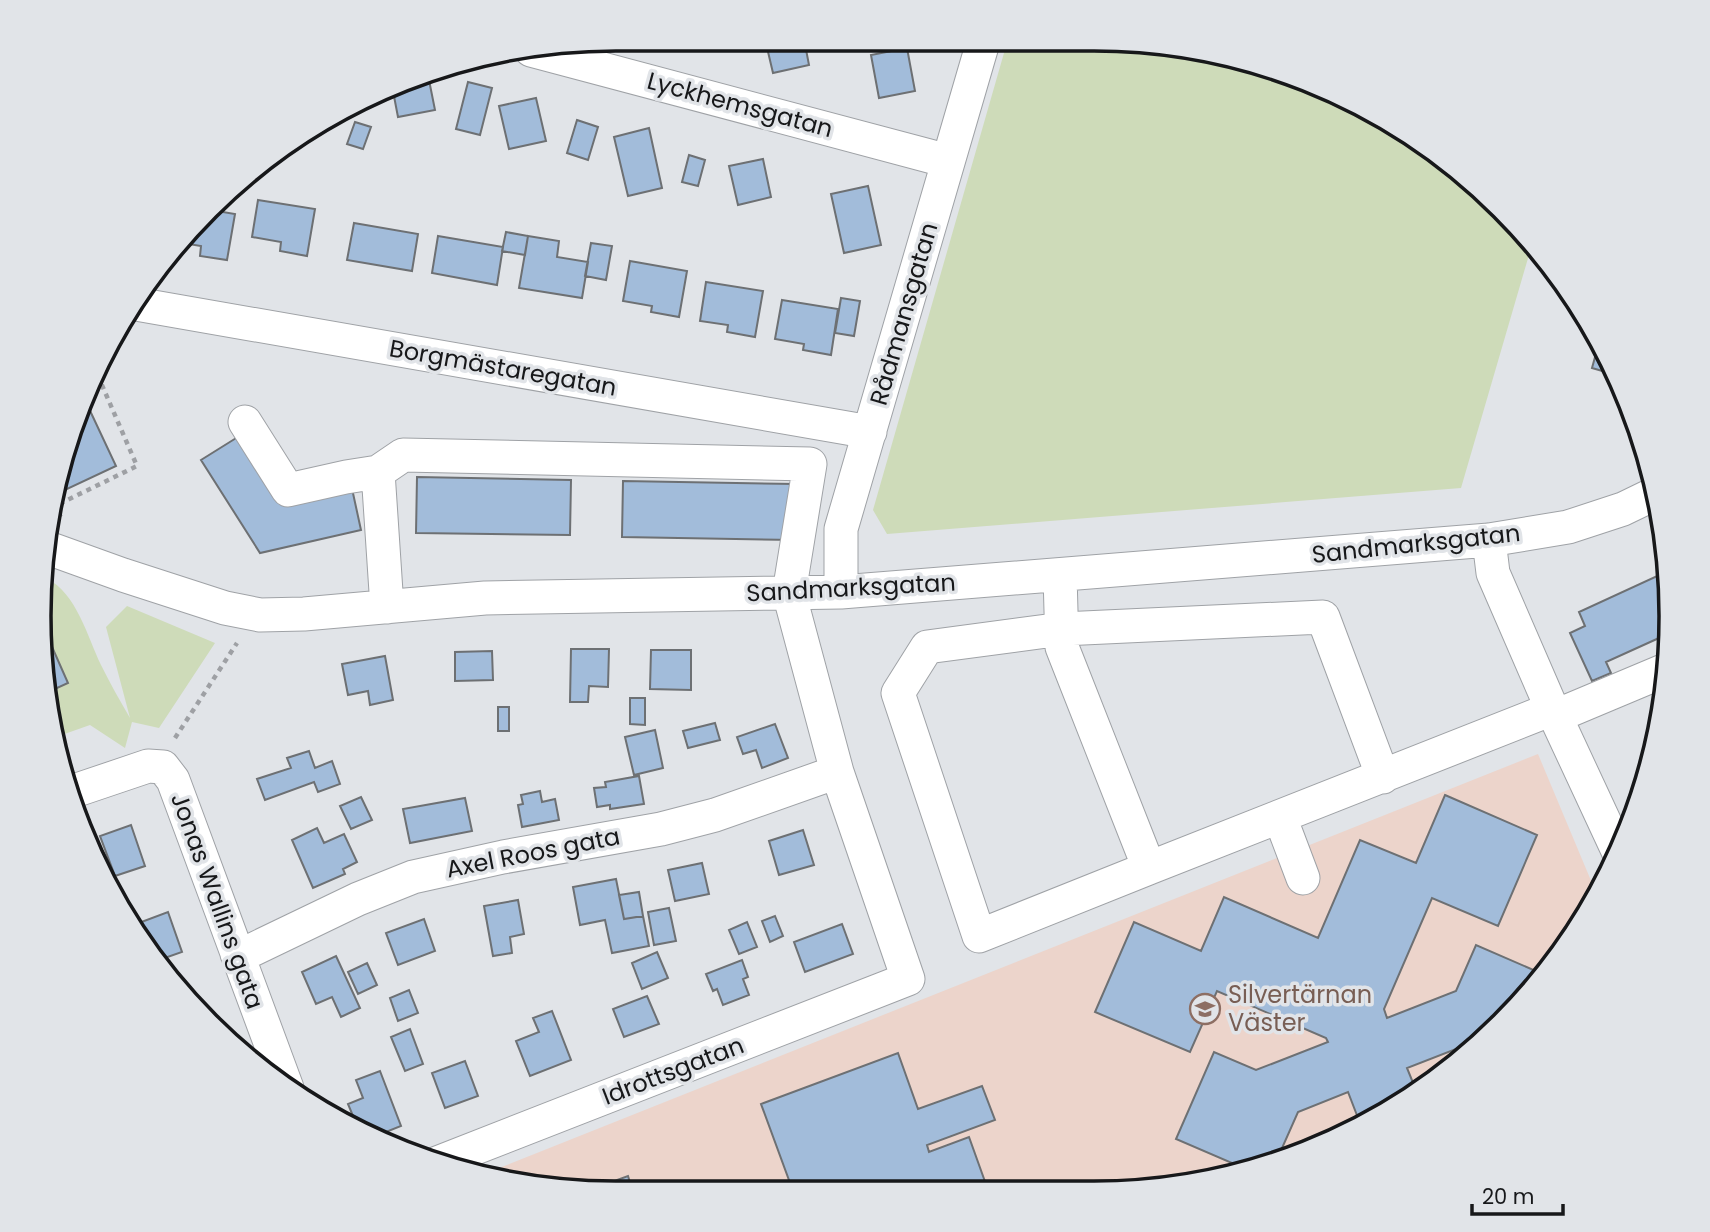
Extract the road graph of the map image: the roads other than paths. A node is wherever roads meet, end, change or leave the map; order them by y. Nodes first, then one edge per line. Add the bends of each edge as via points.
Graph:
1 (980, 51) edge
2 (550, 55) edge
3 (948, 161) junction
4 (144, 305) edge
5 (245, 422) dead end
6 (870, 432) junction
7 (378, 472) junction
8 (1646, 498) edge
9 (57, 535) edge
10 (1489, 540) junction
11 (1060, 575) junction
12 (841, 592) junction
13 (789, 593) junction
14 (387, 607) junction
15 (1062, 629) junction
16 (1656, 674) edge
17 (1554, 713) junction
18 (836, 772) junction
19 (1383, 777) junction
20 (78, 790) edge
21 (1280, 817) junction
22 (1613, 839) edge
23 (1149, 868) junction
24 (1303, 878) dead end
25 (237, 954) junction
26 (280, 1070) edge
27 (453, 1157) edge

1 - 3 street, Rådmansgatan
2 - 3 street, Lyckhemsgatan
3 - 6 street, Rådmansgatan
4 - 6 street, Borgmästaregatan
5 - 7 street via 288,490
6 - 12 street, Rådmansgatan via 841,529
7 - 13 street via 403,455 810,464
7 - 14 street
8 - 10 street, Sandmarksgatan via 1568,527
9 - 14 street, Sandmarksgatan via 123,575 225,608 260,615
10 - 11 street, Sandmarksgatan
10 - 17 street via 1493,573
11 - 12 street, Sandmarksgatan
11 - 15 street
12 - 13 street, Sandmarksgatan
13 - 14 street, Sandmarksgatan via 485,598
13 - 18 street
15 - 19 street via 1323,617
15 - 23 street via 1062,647
15 - 23 street via 927,647 898,693 979,936
16 - 17 street
17 - 19 street
17 - 22 street
18 - 25 street, Axel Roos gata via 661,829 413,877
18 - 27 street, Idrottsgatan via 908,979
19 - 21 street
20 - 25 street, Jonas Wallins gata via 148,766 163,766 173,780
21 - 23 street
21 - 24 street
25 - 26 street, Jonas Wallins gata

